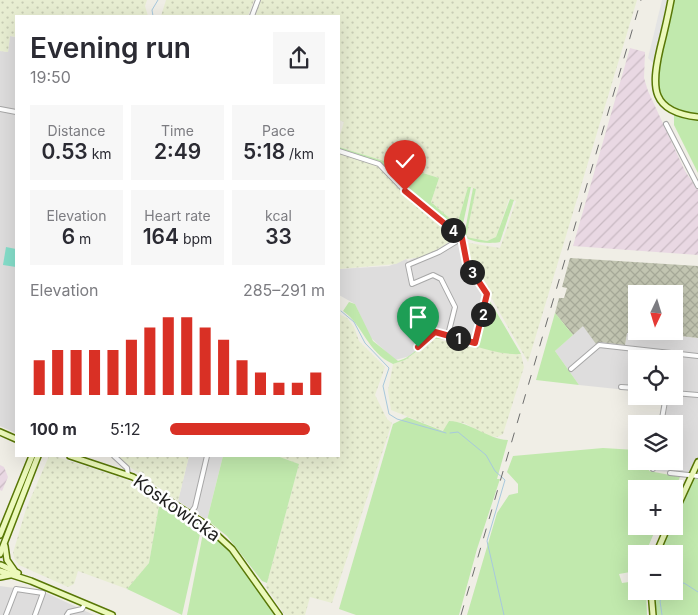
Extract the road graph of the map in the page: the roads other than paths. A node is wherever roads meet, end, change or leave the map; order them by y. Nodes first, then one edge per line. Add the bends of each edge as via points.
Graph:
1 (258, 0) edge
2 (671, 0) edge
3 (252, 15) edge
4 (0, 109) edge
5 (15, 112) edge
6 (698, 117) edge
7 (666, 124) dead end
8 (340, 151) edge
9 (698, 186) edge
10 (462, 238) junction
11 (448, 335) junction
12 (418, 347) dead end
13 (640, 350) edge
14 (683, 354) edge
15 (698, 356) edge
16 (571, 369) dead end
17 (621, 387) dead end
18 (628, 387) edge
19 (683, 394) edge
20 (698, 395) edge
21 (0, 432) edge
22 (15, 439) edge
23 (32, 457) edge
24 (38, 457) edge
25 (73, 457) edge
26 (115, 457) edge
27 (207, 457) edge
28 (698, 462) edge
29 (670, 473) dead end
30 (128, 475) junction
31 (695, 475) edge
32 (683, 497) edge
33 (190, 514) junction
34 (0, 534) edge
35 (5, 540) junction
36 (0, 554) edge
37 (0, 566) edge
38 (15, 573) junction
39 (0, 577) edge
40 (652, 600) edge
41 (85, 604) junction
42 (6, 615) edge
43 (35, 615) edge
44 (67, 615) edge
45 (112, 615) edge
46 (279, 615) edge
47 (653, 615) edge

1 - 3 street
2 - 6 street via 654,86 661,101 671,110
4 - 5 street
7 - 9 street
8 - 10 street via 379,164 405,191
10 - 11 street via 467,264 487,294 475,343
10 - 11 street via 440,252 408,265 412,284 433,275 441,279 455,307
11 - 12 street via 435,332
13 - 16 street via 599,346
14 - 15 street
17 - 18 street
19 - 20 street
21 - 22 street
23 - 34 street
24 - 35 street
25 - 30 street, Koskowicka
26 - 30 street via 127,468
27 - 33 street via 195,507
28 - 31 street
29 - 31 street
30 - 33 street, Koskowicka
31 - 32 street
33 - 46 street, Koskowicka via 227,544
35 - 36 street
35 - 38 street via 7,560
37 - 38 street
38 - 39 street
38 - 41 street
40 - 47 street
41 - 44 street
41 - 45 street
42 - 43 street via 16,589 43,593

